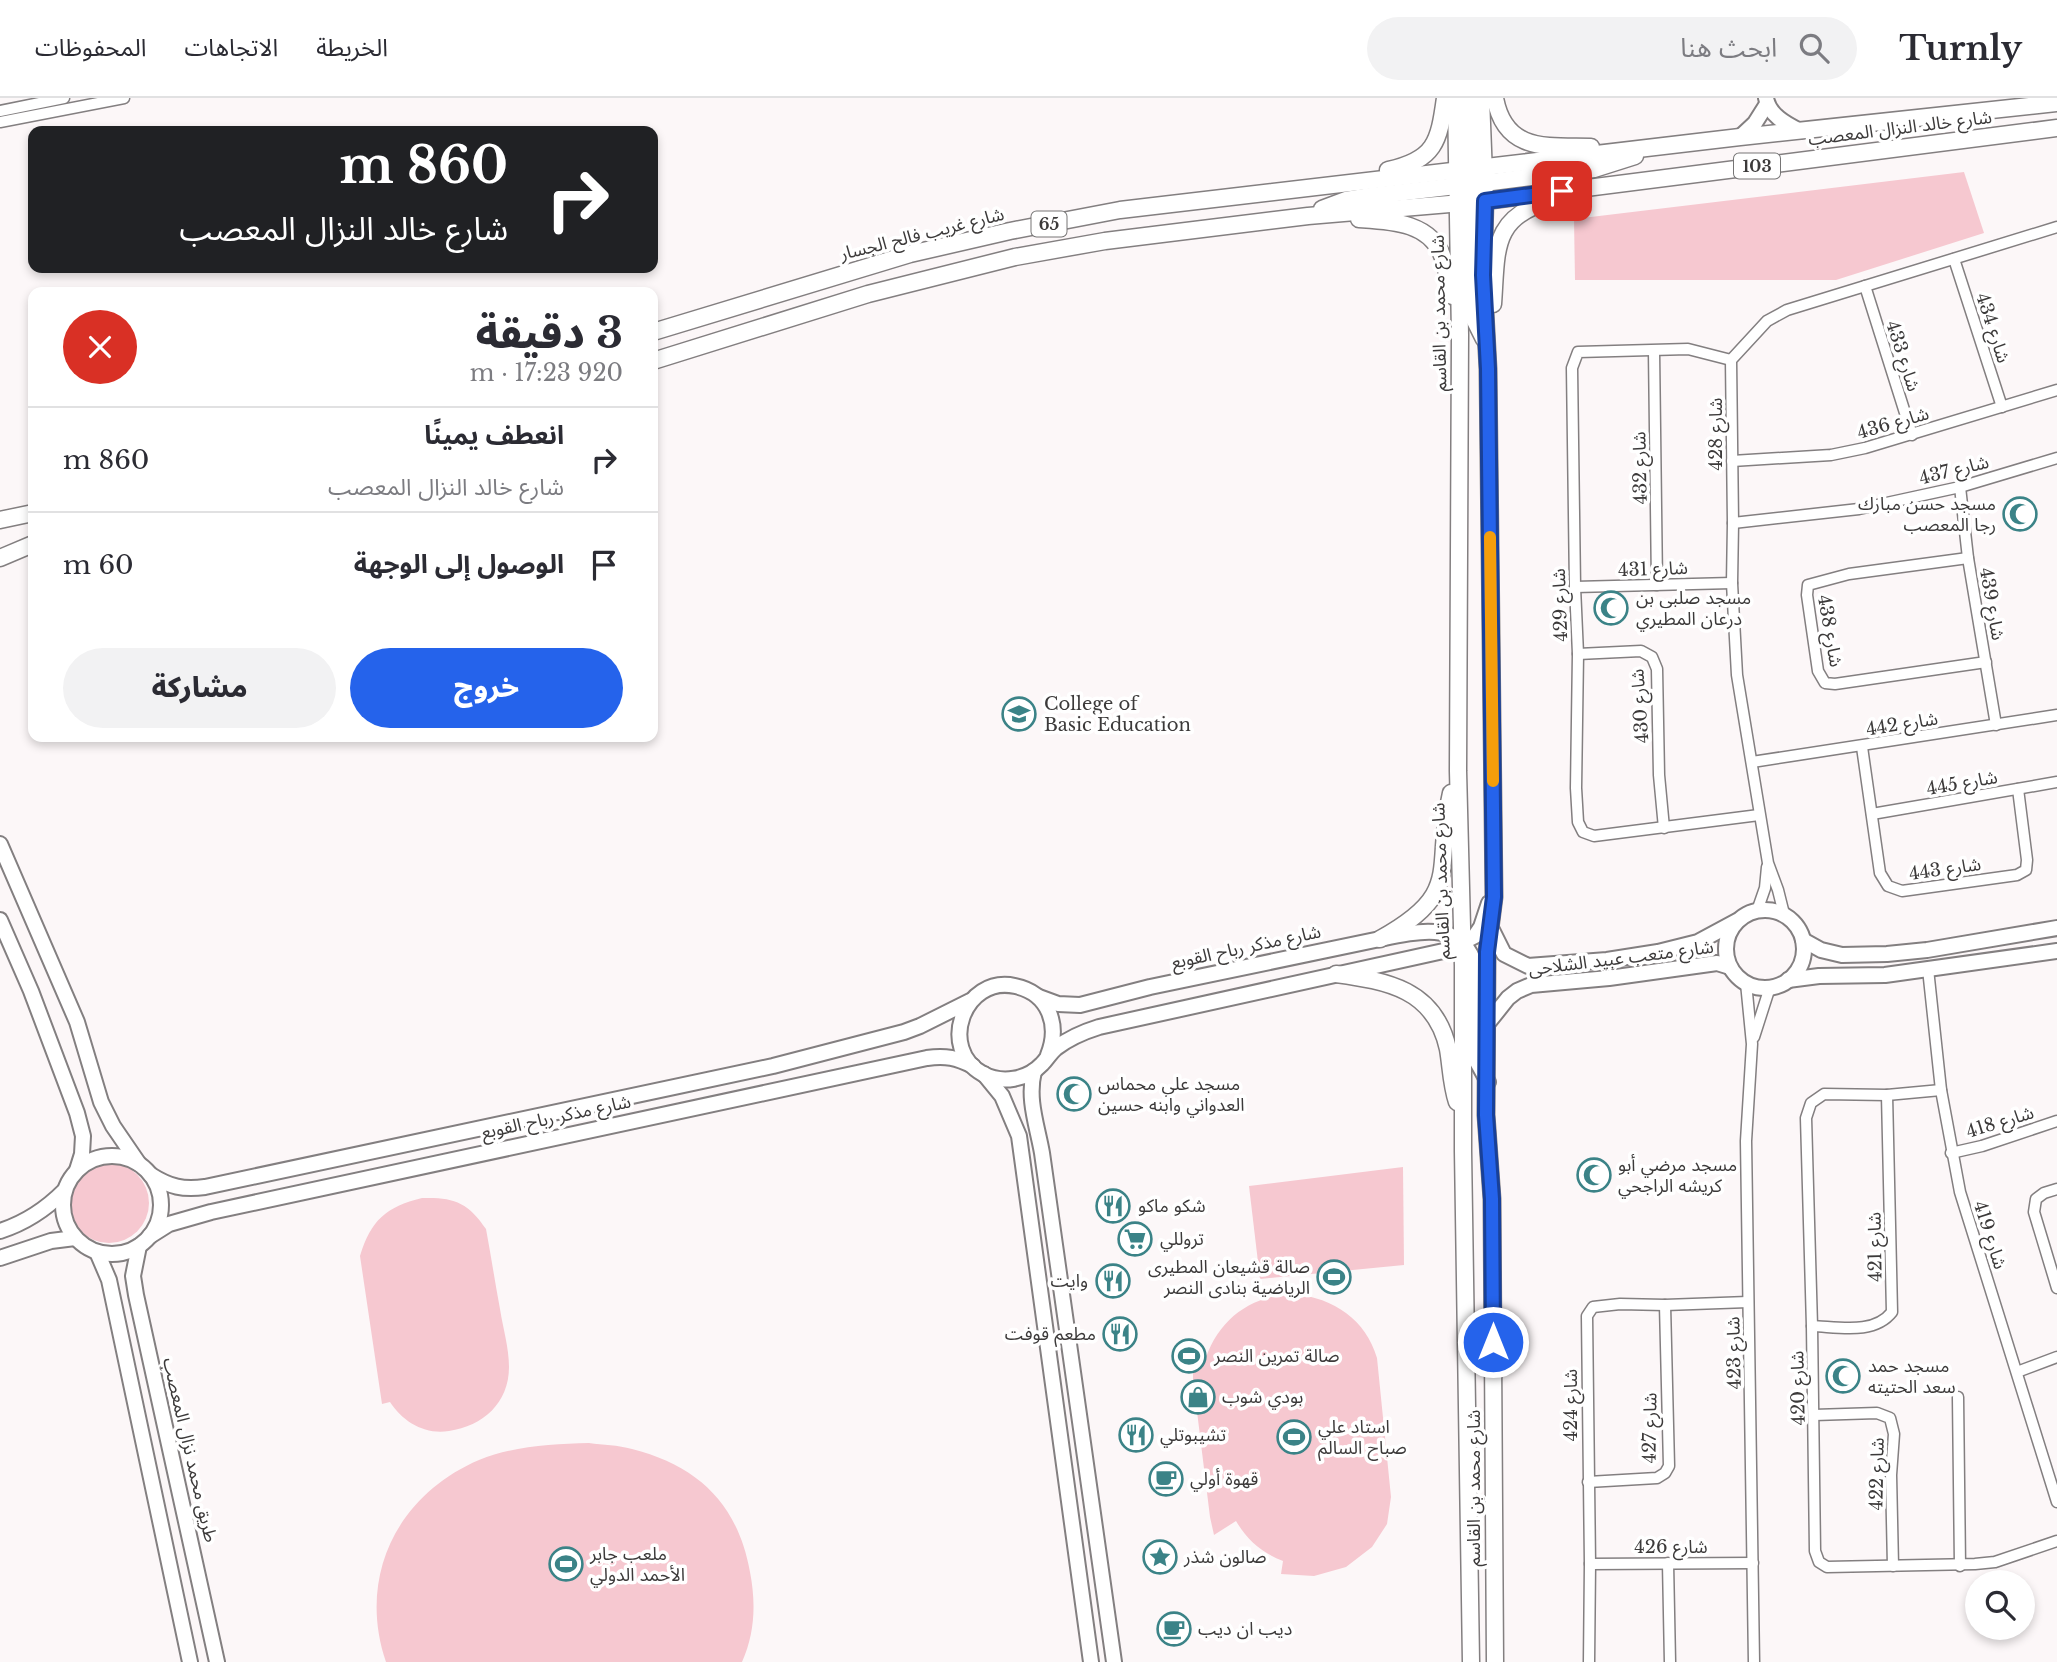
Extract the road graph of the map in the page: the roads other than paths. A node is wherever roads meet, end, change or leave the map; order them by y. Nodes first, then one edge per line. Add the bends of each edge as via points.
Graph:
1 (64, 98) edge
2 (124, 98) edge
3 (1445, 98) edge
4 (1456, 98) edge
5 (1467, 98) edge
6 (1481, 98) edge
7 (1495, 98) edge
8 (1767, 101) edge
9 (2057, 101) edge
10 (0, 111) edge
11 (0, 122) edge
12 (2057, 128) edge
13 (1800, 131) junction
14 (1740, 137) junction
15 (1649, 149) junction
16 (1471, 184) junction
17 (1614, 184) junction
18 (1308, 188) junction
19 (1308, 216) junction
20 (2057, 228) edge
21 (1954, 259) junction
22 (1865, 286) junction
23 (658, 330) edge
24 (1460, 335) junction
25 (1654, 351) junction
26 (658, 359) edge
27 (1731, 360) junction
28 (1488, 369) junction
29 (2057, 390) edge
30 (2002, 407) junction
31 (1912, 435) junction
32 (2057, 458) edge
33 (1732, 461) junction
34 (1960, 487) junction
35 (28, 514) edge
36 (0, 520) edge
37 (1733, 523) junction
38 (28, 546) edge
39 (0, 558) edge
40 (1968, 558) junction
41 (1732, 583) junction
42 (1657, 585) junction
43 (1575, 587) junction
44 (1578, 654) junction
45 (1986, 662) junction
46 (2057, 715) edge
47 (1996, 725) junction
48 (1862, 747) junction
49 (1752, 762) junction
50 (1458, 771) junction
51 (2057, 782) edge
52 (2018, 789) junction
53 (1872, 814) junction
54 (1759, 815) junction
55 (1664, 828) junction
56 (0, 844) edge
57 (1768, 863) junction
58 (1494, 897) junction
59 (1757, 911) junction
60 (1784, 914) junction
61 (0, 920) edge
62 (1737, 921) junction
63 (2057, 928) edge
64 (1492, 929) junction
65 (1380, 939) junction
66 (1803, 940) junction
67 (1461, 944) junction
68 (2057, 951) edge
69 (1528, 966) junction
70 (1730, 967) junction
71 (1928, 969) junction
72 (1336, 974) junction
73 (1788, 980) junction
74 (1746, 983) junction
75 (1531, 985) junction
76 (1770, 987) junction
77 (1038, 996) junction
78 (970, 1001) junction
79 (1488, 1023) junction
80 (1752, 1044) junction
81 (1048, 1055) junction
82 (978, 1070) junction
83 (1034, 1070) junction
84 (1488, 1082) junction
85 (1941, 1090) junction
86 (1887, 1095) junction
87 (1463, 1116) junction
88 (2057, 1121) edge
89 (1951, 1153) junction
90 (139, 1164) junction
91 (77, 1170) junction
92 (151, 1175) junction
93 (2057, 1189) edge
94 (64, 1191) junction
95 (0, 1231) edge
96 (75, 1238) junction
97 (145, 1241) junction
98 (97, 1252) junction
99 (0, 1258) edge
100 (2057, 1288) edge
101 (1748, 1302) junction
102 (1665, 1305) junction
103 (1812, 1326) junction
104 (2057, 1357) edge
105 (2017, 1371) junction
106 (1958, 1397) dead end
107 (1814, 1415) junction
108 (1588, 1482) junction
109 (2057, 1502) edge
110 (2057, 1541) edge
111 (1101, 1561) junction
112 (1668, 1563) junction
113 (1752, 1563) junction
114 (1590, 1564) junction
115 (1078, 1565) junction
116 (1894, 1566) junction
117 (1960, 1566) junction
118 (190, 1662) edge
119 (217, 1662) edge
120 (1091, 1662) edge
121 (1114, 1662) edge
122 (1471, 1662) edge
123 (1495, 1662) edge
124 (1588, 1662) edge
125 (1670, 1662) edge
126 (1754, 1662) edge

1 - 10 street
2 - 11 street
3 - 18 main road via 1441,129 1420,160
4 - 16 main road, شارع محمد بن القاسم
5 - 16 main road
6 - 16 main road, شارع محمد بن القاسم
7 - 15 main road via 1503,122 1534,146
8 - 13 street via 1781,121
8 - 14 street via 1755,123
9 - 13 main road, شارع خالد النزال المعصب / 103
12 - 17 main road, شارع خالد النزال المعصب / 103
13 - 14 main road, شارع خالد النزال المعصب / 103
14 - 15 main road, شارع خالد النزال المعصب / 103
15 - 16 main road via 1594,169
16 - 17 main road, شارع خالد النزال المعصب / 103
16 - 18 main road, شارع غريب فالح الجسار / 65
16 - 19 main road via 1346,200
16 - 24 main road, شارع محمد بن القاسم
16 - 28 main road, شارع محمد بن القاسم via 1483,275
17 - 28 main road via 1535,205 1507,227 1498,244
18 - 23 main road, شارع غريب فالح الجسار / 65 via 1120,210 1010,231 910,254
19 - 24 main road via 1399,221 1415,227 1443,256
19 - 26 main road, 65 via 1015,257 868,294
20 - 21 street
21 - 22 street
21 - 30 street, شارع 434
22 - 27 street via 1787,310 1768,321
22 - 31 street, شارع 433
24 - 50 main road, شارع محمد بن القاسم
25 - 27 street, شارع 429 via 1688,349
25 - 42 street, شارع 432
25 - 43 street, شارع 429 via 1578,352 1572,368
27 - 33 street, شارع 428
28 - 58 main road, شارع محمد بن القاسم
29 - 30 street, شارع 436
30 - 31 street, شارع 436
31 - 33 street, شارع 436 via 1831,455
32 - 34 street, شارع 437
33 - 37 street, شارع 428
34 - 37 street, شارع 437 via 1859,509
34 - 40 street, شارع 439
35 - 36 main road
37 - 41 street, شارع 428
38 - 39 main road
40 - 45 street, شارع 439
40 - 45 street, شارع 438 via 1849,574 1808,585 1818,671 1825,683 1835,684
41 - 42 street, شارع 431
41 - 49 street, شارع 428 via 1737,675
42 - 43 street, شارع 431
43 - 44 street, شارع 429
44 - 55 street, شارع 430 via 1641,652 1652,657 1657,669
44 - 55 street, شارع 429 via 1578,822 1583,832 1594,836
45 - 47 street, شارع 439
46 - 47 street, شارع 442
47 - 48 street, شارع 442
48 - 49 street, شارع 442
48 - 53 street, شارع 443
49 - 54 street, شارع 428
50 - 65 main road via 1438,887 1415,918
50 - 67 main road, شارع محمد بن القاسم
51 - 52 street, شارع 445
52 - 53 street, شارع 445
52 - 53 street, شارع 443 via 2027,860 2026,870 2017,875 1902,891 1888,886 1880,873
54 - 55 street, شارع 429
54 - 57 street, شارع 428
56 - 90 street via 76,1022 102,1102
57 - 59 street, شارع 428
57 - 60 street, شارع 428
58 - 64 main road, شارع محمد بن القاسم
58 - 67 street via 1479,932
59 - 60 street
59 - 62 street
60 - 66 street
61 - 91 street via 77,1113 83,1136
62 - 69 street, شارع متعب عبيد الشلاحى via 1698,942 1658,952
62 - 70 street via 1726,942
63 - 66 street via 1886,954 1842,955
64 - 69 street, شارع متعب عبيد الشلاحى via 1504,954
64 - 79 main road, شارع محمد بن القاسم via 1487,952
65 - 67 street, شارع مذكر رباح القوبع via 1436,932
65 - 77 street, شارع مذكر رباح القوبع via 1080,1005 1058,1004
66 - 73 street via 1802,962
67 - 72 street via 1430,956
67 - 84 street via 1473,960 1476,1057
67 - 87 main road, شارع محمد بن القاسم
68 - 71 street
69 - 75 street via 1522,977
70 - 74 street
70 - 75 street, شارع متعب عبيد الشلاحى via 1717,963
71 - 73 street
71 - 85 street, شارع 419
72 - 81 street via 1099,1027 1066,1041
72 - 87 main road via 1389,983 1429,1009 1444,1036
73 - 76 street
74 - 76 street
74 - 80 street, شارع 423
75 - 79 street, شارع متعب عبيد الشلاحى via 1517,990
76 - 80 street, شارع 423
77 - 78 street via 1025,988 995,986
77 - 81 street via 1052,1018
78 - 82 street via 958,1034 966,1057
78 - 92 street, شارع مذكر رباح القوبع via 920,1026 840,1049 508,1123 205,1187 168,1186
79 - 84 main road, شارع محمد بن القاسم
80 - 101 street, شارع 423 via 1746,1141
81 - 83 street
82 - 83 street via 1009,1080
82 - 97 street, شارع مذكر رباح القوبع via 955,1058 927,1058 211,1212 169,1224
82 - 115 street via 1002,1096 1019,1136
83 - 111 street via 1031,1104
84 - 123 main road, شارع محمد بن القاسم
85 - 86 street, شارع 420
85 - 89 street, شارع 419
86 - 103 street, شارع 421 via 1892,1312 1884,1322 1870,1327
86 - 103 street, شارع 420 via 1824,1094 1811,1102 1806,1118
87 - 122 main road, شارع محمد بن القاسم
88 - 89 street, شارع 418
89 - 105 street, شارع 419
90 - 91 street via 107,1156
90 - 92 street
91 - 94 street
92 - 97 street via 161,1199 160,1213
93 - 100 street via 2036,1199 2034,1212
94 - 95 street via 32,1217
94 - 96 street via 62,1208
96 - 98 street
96 - 99 street
97 - 98 street via 119,1253
97 - 119 street, طريق محمد نزال المعصب via 133,1276 136,1295
98 - 118 street via 109,1280
101 - 102 street, شارع 424
101 - 113 street, شارع 423
102 - 108 street, شارع 427 via 1669,1466 1657,1478
102 - 108 street, شارع 424 via 1620,1304 1589,1310
103 - 107 street, شارع 420
104 - 105 street
105 - 109 street, شارع 419
106 - 117 street
107 - 116 street, شارع 420 via 1815,1551 1819,1562 1827,1567
107 - 116 street, شارع 422 via 1877,1413 1890,1418 1894,1434
108 - 114 street, شارع 424
110 - 117 street, شارع 420 via 1995,1562
111 - 115 street
111 - 121 street
112 - 113 street, شارع 426
112 - 114 street, شارع 426
112 - 125 street
113 - 126 street, شارع 423
114 - 124 street, شارع 424
115 - 120 street
116 - 117 street, شارع 420

